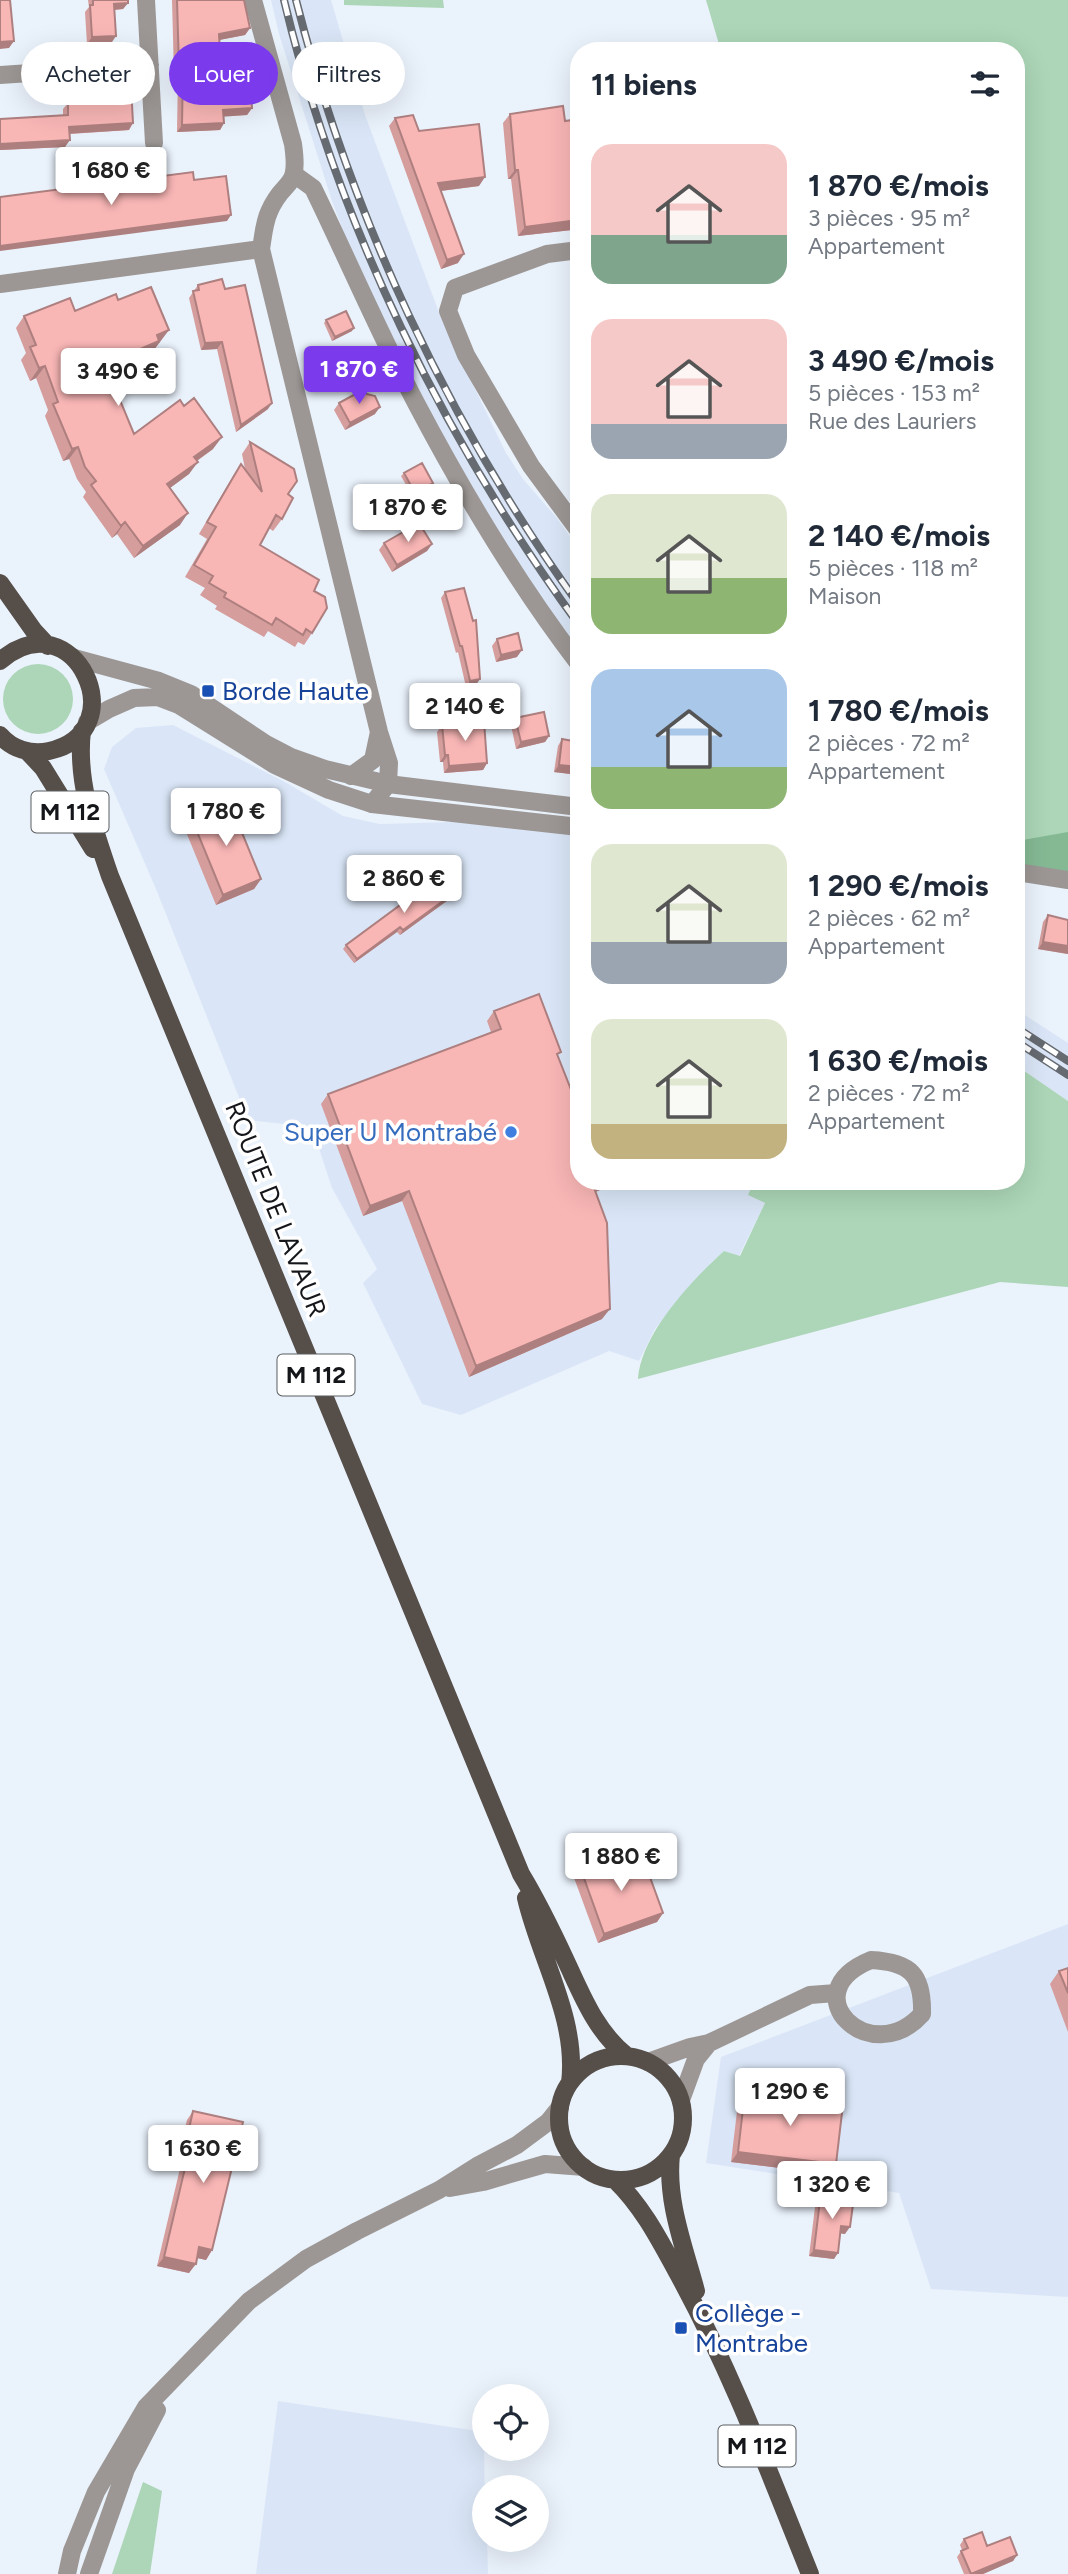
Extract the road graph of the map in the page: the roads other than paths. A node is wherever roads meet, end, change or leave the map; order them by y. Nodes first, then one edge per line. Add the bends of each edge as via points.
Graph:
1 (146, 0) edge
2 (253, 0) edge
3 (149, 42) edge
4 (21, 74) edge
5 (0, 75) edge
6 (152, 105) edge
7 (153, 143) dead end
8 (295, 175) junction
9 (261, 249) junction
10 (570, 251) edge
11 (0, 284) edge
12 (570, 519) edge
13 (0, 583) edge
14 (48, 646) junction
15 (570, 651) edge
16 (74, 658) junction
17 (0, 661) edge
18 (85, 726) junction
19 (379, 732) junction
20 (1, 737) edge
21 (27, 751) junction
22 (351, 776) junction
23 (388, 784) junction
24 (372, 804) junction
25 (570, 806) edge
26 (570, 826) edge
27 (1025, 873) edge
28 (110, 876) junction
29 (1068, 880) edge
30 (521, 1874) junction
31 (836, 1993) junction
32 (709, 2043) junction
33 (626, 2056) junction
34 (648, 2062) junction
35 (570, 2083) junction
36 (681, 2100) junction
37 (560, 2107) junction
38 (671, 2155) junction
39 (584, 2167) junction
40 (615, 2180) junction
41 (439, 2190) junction
42 (703, 2318) junction
43 (187, 2363) junction
44 (67, 2574) edge
45 (89, 2574) edge
46 (810, 2574) edge

1 - 3 street
2 - 8 street via 293,144
4 - 5 street
6 - 7 street
8 - 9 street via 269,211
8 - 15 street via 313,188 416,403 484,524
9 - 11 street
9 - 19 street
10 - 12 street via 547,254 455,288 449,310 466,355 531,466
13 - 14 main road
14 - 16 main road
14 - 17 main road via 23,647
16 - 18 main road, ROUTE DE LAVAUR via 92,688
16 - 22 street via 191,694 291,757
18 - 21 main road via 57,749
18 - 24 street via 134,698 158,697 179,705 275,765
18 - 28 main road, ROUTE DE LAVAUR / M 112 via 79,752 83,780 90,818
19 - 22 street via 373,760
19 - 23 street via 389,763
20 - 21 main road
21 - 28 main road, ROUTE DE LAVAUR / M 112 via 43,768
22 - 23 street
23 - 24 street
23 - 25 street
24 - 26 street
27 - 29 street
28 - 30 main road, ROUTE DE LAVAUR / M 112
30 - 33 main road, ROUTE DE LAVAUR / M 112 via 593,2018
30 - 35 main road, ROUTE DE LAVAUR / M 112 via 568,2027
31 - 31 street via 838,2009 850,2026 876,2035 901,2032 922,2014 917,1979 890,1961 871,1961 853,1968 843,1976
31 - 32 street via 810,1995
32 - 34 street
32 - 36 street via 696,2059
33 - 34 main road
33 - 35 main road via 594,2062
34 - 36 main road via 663,2071
35 - 37 main road
36 - 38 main road via 682,2129
37 - 39 main road via 564,2141
37 - 41 street via 517,2145
38 - 40 main road via 646,2175
38 - 42 main road, M 112 via 672,2207
39 - 40 main road
39 - 41 street via 545,2164
40 - 42 main road, M 112 via 650,2222
41 - 43 street via 306,2259 249,2301
42 - 46 main road, M 112
43 - 44 street via 146,2407 113,2459 96,2492
43 - 45 street via 126,2469

